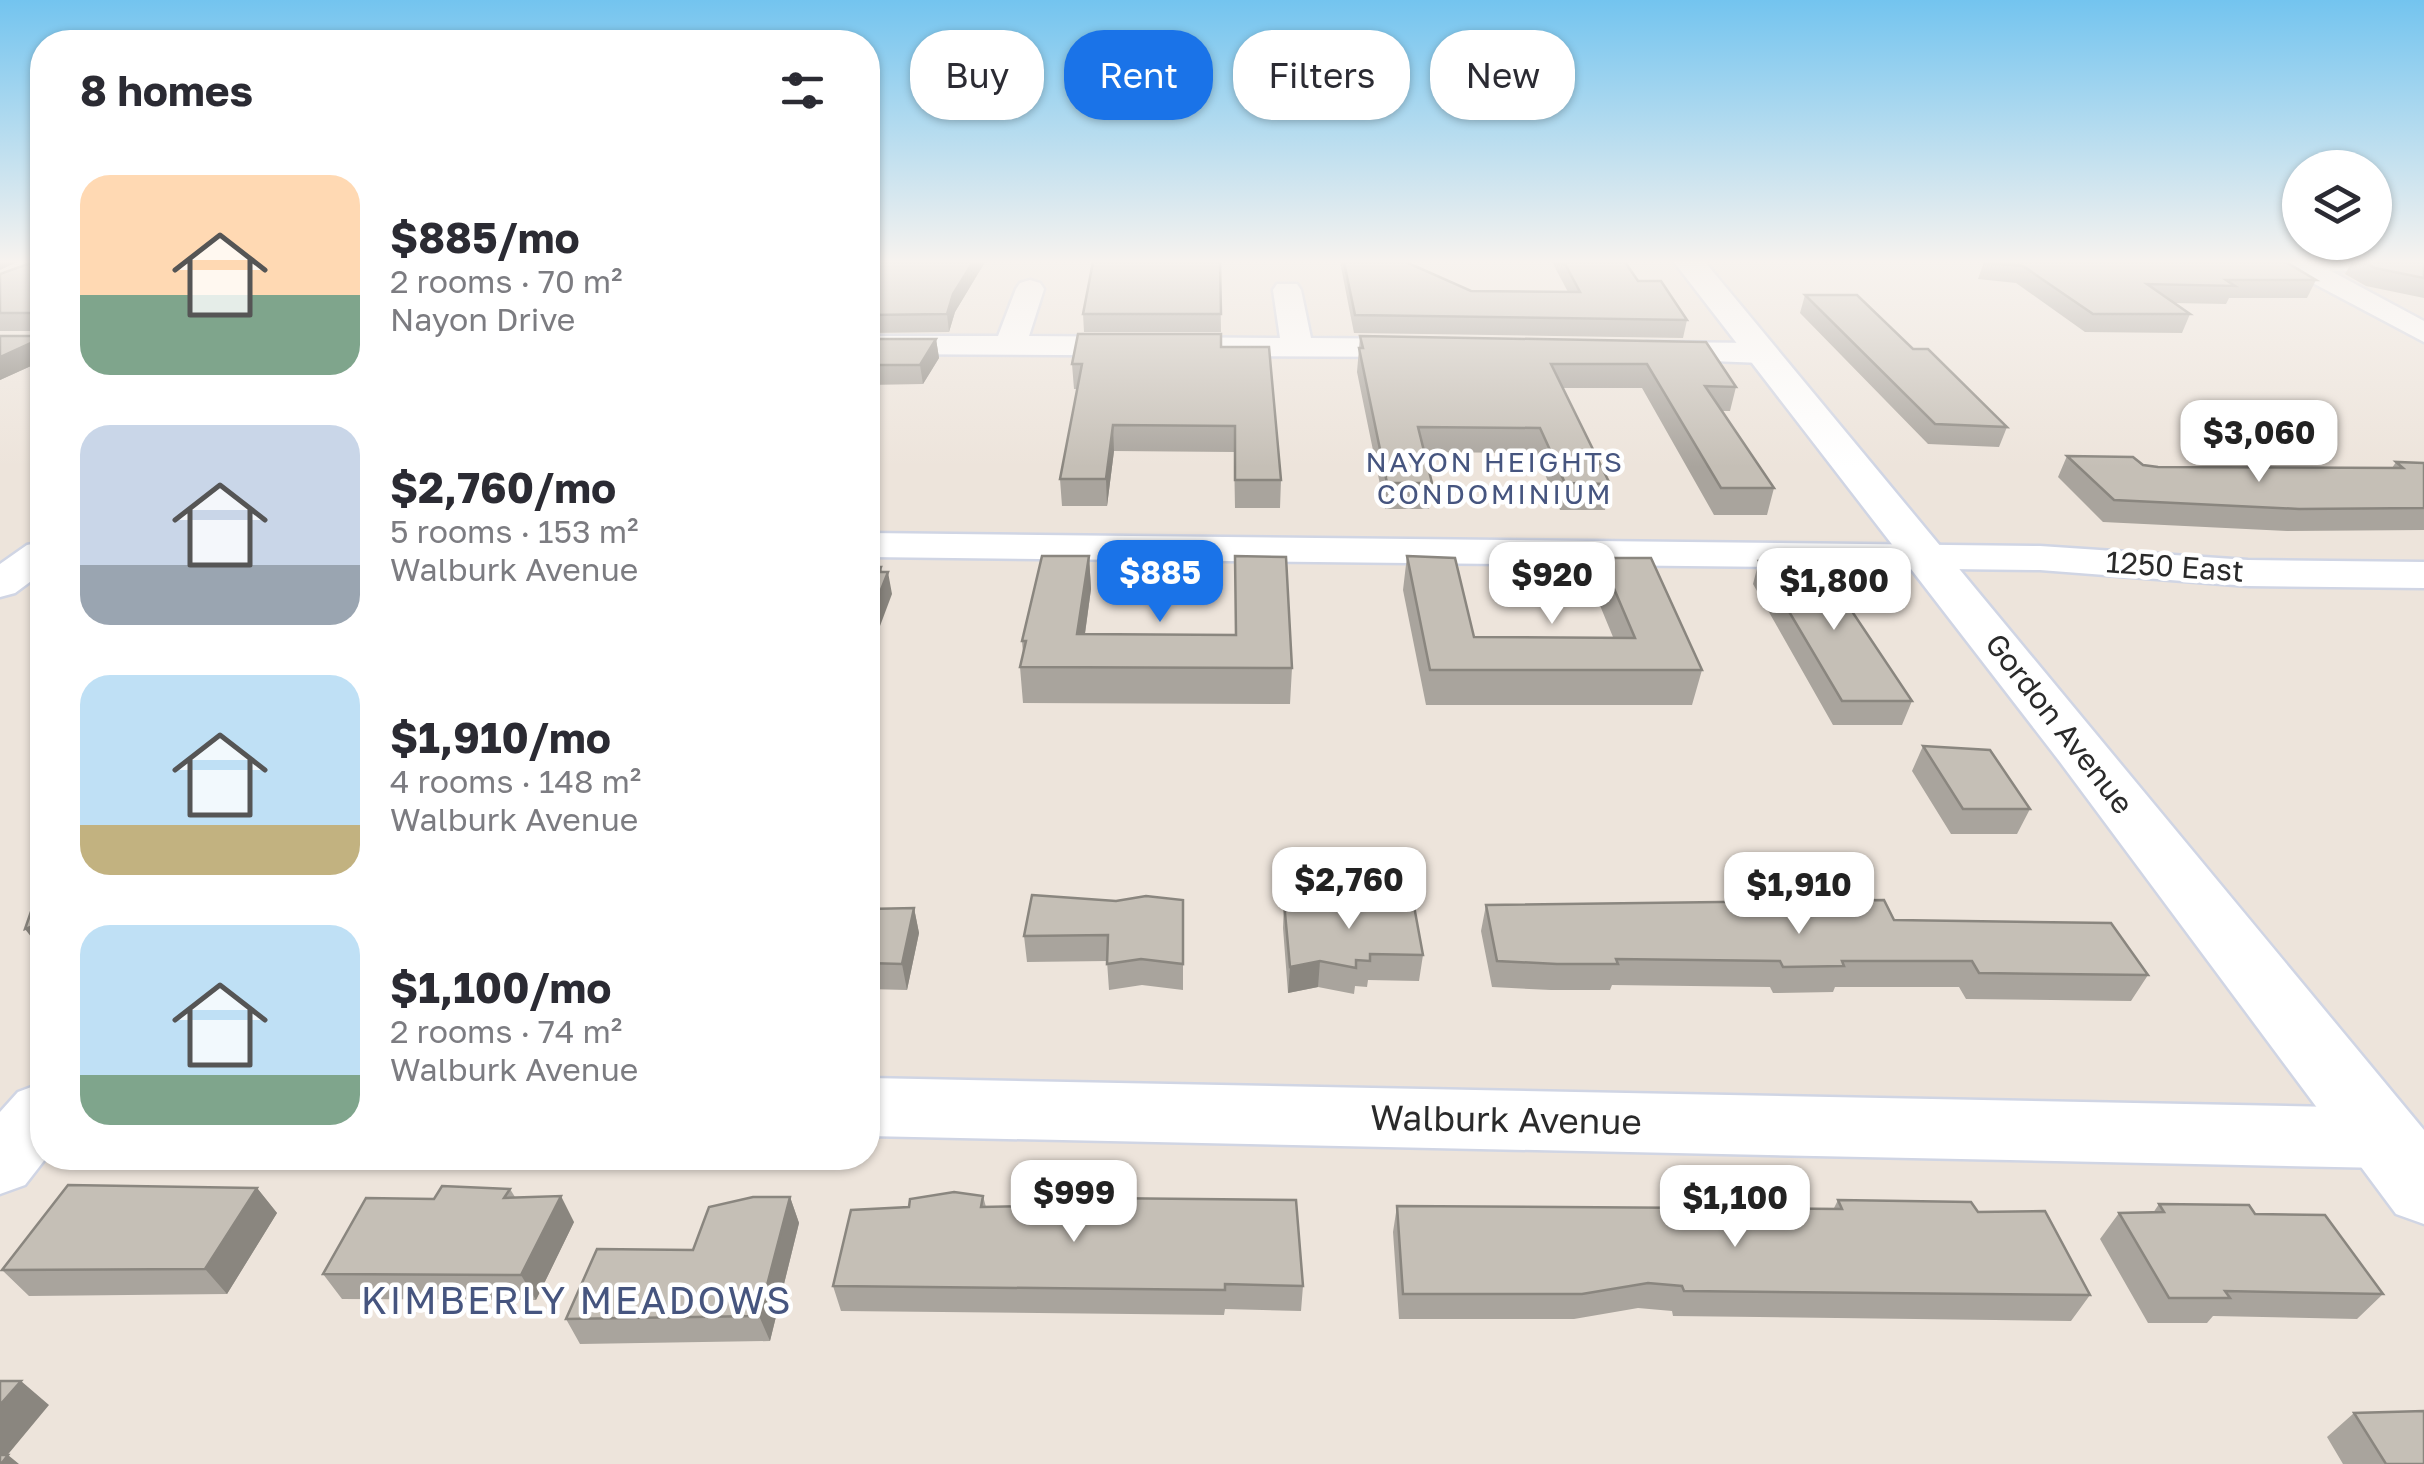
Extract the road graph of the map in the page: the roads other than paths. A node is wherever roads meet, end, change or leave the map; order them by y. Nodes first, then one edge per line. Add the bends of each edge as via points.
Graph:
1 (1016, 330) edge
2 (1294, 330) edge
3 (1744, 330) edge
4 (880, 345) edge
5 (1011, 345) junction
6 (1297, 346) junction
7 (1454, 348) edge
8 (1612, 350) edge
9 (1762, 353) junction
10 (0, 540) edge
11 (30, 540) edge
12 (880, 545) edge
13 (1926, 558) junction
14 (30, 563) edge
15 (2424, 575) edge
16 (0, 584) edge
17 (880, 1107) edge
18 (30, 1127) edge
19 (0, 1163) edge
20 (2404, 1164) edge

1 - 5 street
2 - 6 street
3 - 9 main road, Gordon Avenue
4 - 5 street
5 - 6 street
6 - 7 street
8 - 9 street
9 - 13 main road, Gordon Avenue
10 - 11 street
12 - 13 street, 1250 East
13 - 15 street, 1250 East
13 - 20 main road, Gordon Avenue
14 - 16 street
17 - 20 street, Walburk Avenue
18 - 19 street

